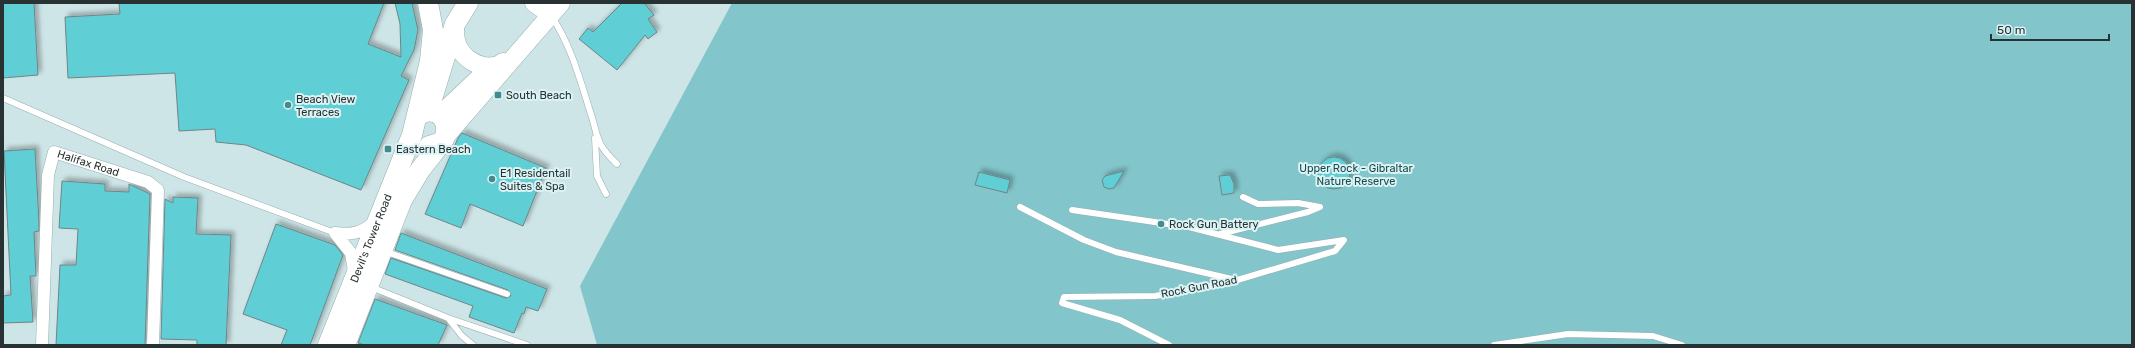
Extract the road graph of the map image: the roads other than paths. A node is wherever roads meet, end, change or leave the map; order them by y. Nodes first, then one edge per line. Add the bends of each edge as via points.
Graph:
1 (428, 3) edge
2 (468, 3) edge
3 (534, 3) edge
4 (555, 8) edge
5 (455, 24) junction
6 (514, 56) junction
7 (498, 66) junction
8 (3, 98) edge
9 (425, 118) junction
10 (596, 136) junction
11 (443, 140) junction
12 (617, 164) dead end
13 (606, 194) dead end
14 (1243, 197) dead end
15 (1020, 207) dead end
16 (1072, 210) dead end
17 (378, 219) junction
18 (335, 233) junction
19 (1219, 234) junction
20 (381, 250) junction
21 (1236, 280) junction
22 (361, 282) junction
23 (507, 294) dead end
24 (448, 318) junction
25 (42, 345) edge
26 (153, 345) edge
27 (328, 345) edge
28 (345, 345) edge
29 (473, 345) edge
30 (527, 345) edge
31 (1169, 345) edge
32 (1494, 345) edge
33 (1682, 345) edge

1 - 9 main road via 432,39
2 - 5 main road
3 - 4 main road
4 - 6 main road
4 - 10 lane via 592,116
5 - 7 main road via 456,39 464,53 481,66
5 - 9 main road via 431,109
6 - 7 main road
6 - 11 main road
7 - 9 main road via 479,78 443,112
8 - 18 lane via 184,177
9 - 11 main road via 445,121 447,132
9 - 11 main road via 416,140 432,146
9 - 17 main road, Devil's Tower Road
10 - 12 lane via 604,151
10 - 13 lane via 597,176
11 - 20 main road, Devil's Tower Road via 407,190
14 - 19 lane via 1258,204 1298,203 1320,208
15 - 21 lane via 1084,240 1116,252
16 - 19 lane via 1189,227
17 - 18 street via 370,227 359,232
17 - 22 main road, Devil's Tower Road
18 - 22 street via 351,253
19 - 21 lane, Rock Gun Road via 1278,250 1344,240 1335,251
20 - 22 main road, Devil's Tower Road
20 - 23 lane
21 - 31 lane, Rock Gun Road via 1155,296 1064,297 1062,303 1120,320
22 - 24 lane
22 - 27 main road, Devil's Tower Road
22 - 28 main road, Devil's Tower Road
24 - 29 lane
24 - 30 lane
25 - 26 street, Halifax Road via 48,175 54,152 148,182 158,190
32 - 33 lane via 1568,334 1653,336

